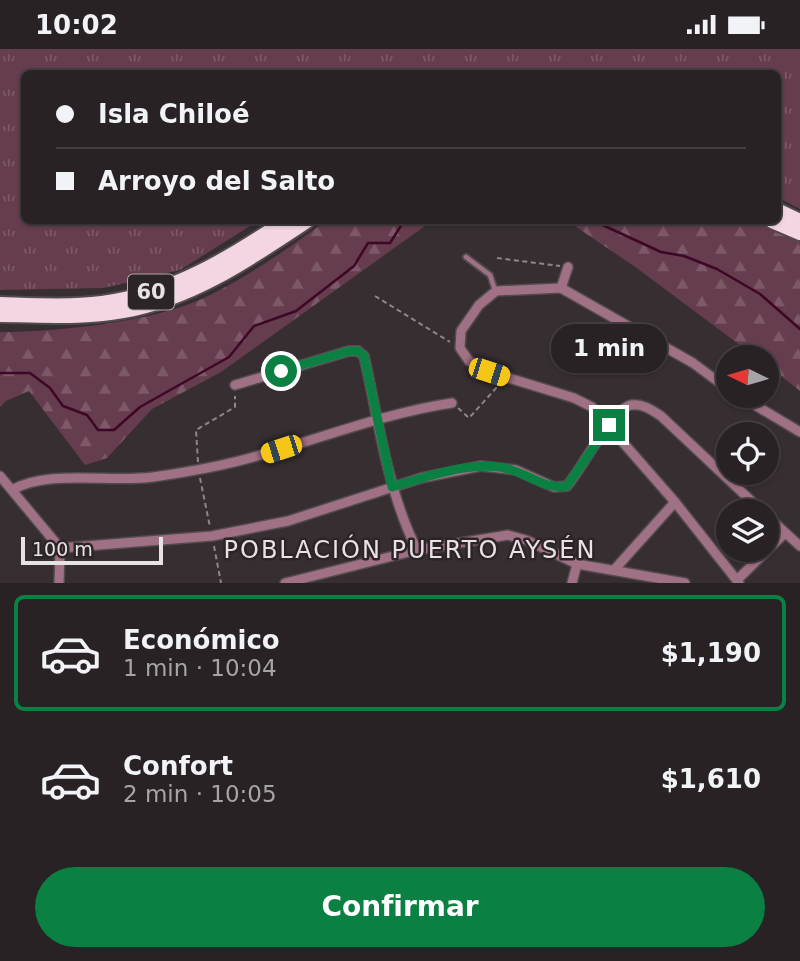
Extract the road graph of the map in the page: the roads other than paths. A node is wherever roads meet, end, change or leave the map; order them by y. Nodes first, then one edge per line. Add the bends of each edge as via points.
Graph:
1 (781, 212) edge
2 (800, 221) edge
3 (280, 224) edge
4 (302, 224) edge
5 (779, 224) edge
6 (800, 233) edge
7 (466, 257) dead end
8 (568, 267) road end
9 (561, 288) junction
10 (496, 291) junction
11 (0, 304) edge
12 (0, 318) edge
13 (716, 380) edge
14 (235, 385) road end
15 (452, 403) road end
16 (760, 408) edge
17 (378, 417) junction
18 (609, 425) junction
19 (800, 432) edge
20 (2, 481) edge
21 (392, 487) junction
22 (12, 490) junction
23 (749, 499) edge
24 (675, 502) junction
25 (779, 528) edge
26 (785, 533) junction
27 (800, 546) edge
28 (60, 548) junction
29 (417, 550) junction
30 (577, 564) junction
31 (614, 570) junction
32 (738, 581) edge
33 (59, 583) edge
34 (285, 583) edge
35 (572, 583) edge
36 (685, 583) edge

1 - 2 highway
3 - 11 highway, 60 via 198,274 139,296 80,305
4 - 12 highway, 60 via 215,280 171,299 124,311
5 - 6 highway
7 - 10 lane via 490,275
8 - 9 street
9 - 10 street
9 - 13 street
10 - 18 street via 479,305 461,331 460,348 468,361 574,398 592,407
14 - 17 street via 358,351 364,356
15 - 17 street
16 - 19 street
17 - 21 street
17 - 22 street via 256,457 198,470 125,481 38,480
18 - 21 street via 567,486 554,487 516,470 481,466
18 - 23 street via 630,405 648,408
18 - 24 street
20 - 22 street
21 - 28 street via 288,521 212,536
21 - 29 street
22 - 28 street
24 - 31 street
24 - 32 street
25 - 26 street
26 - 27 street
26 - 32 street
28 - 33 street
29 - 30 street via 508,535
29 - 34 street
30 - 31 street
30 - 35 street
31 - 36 street

